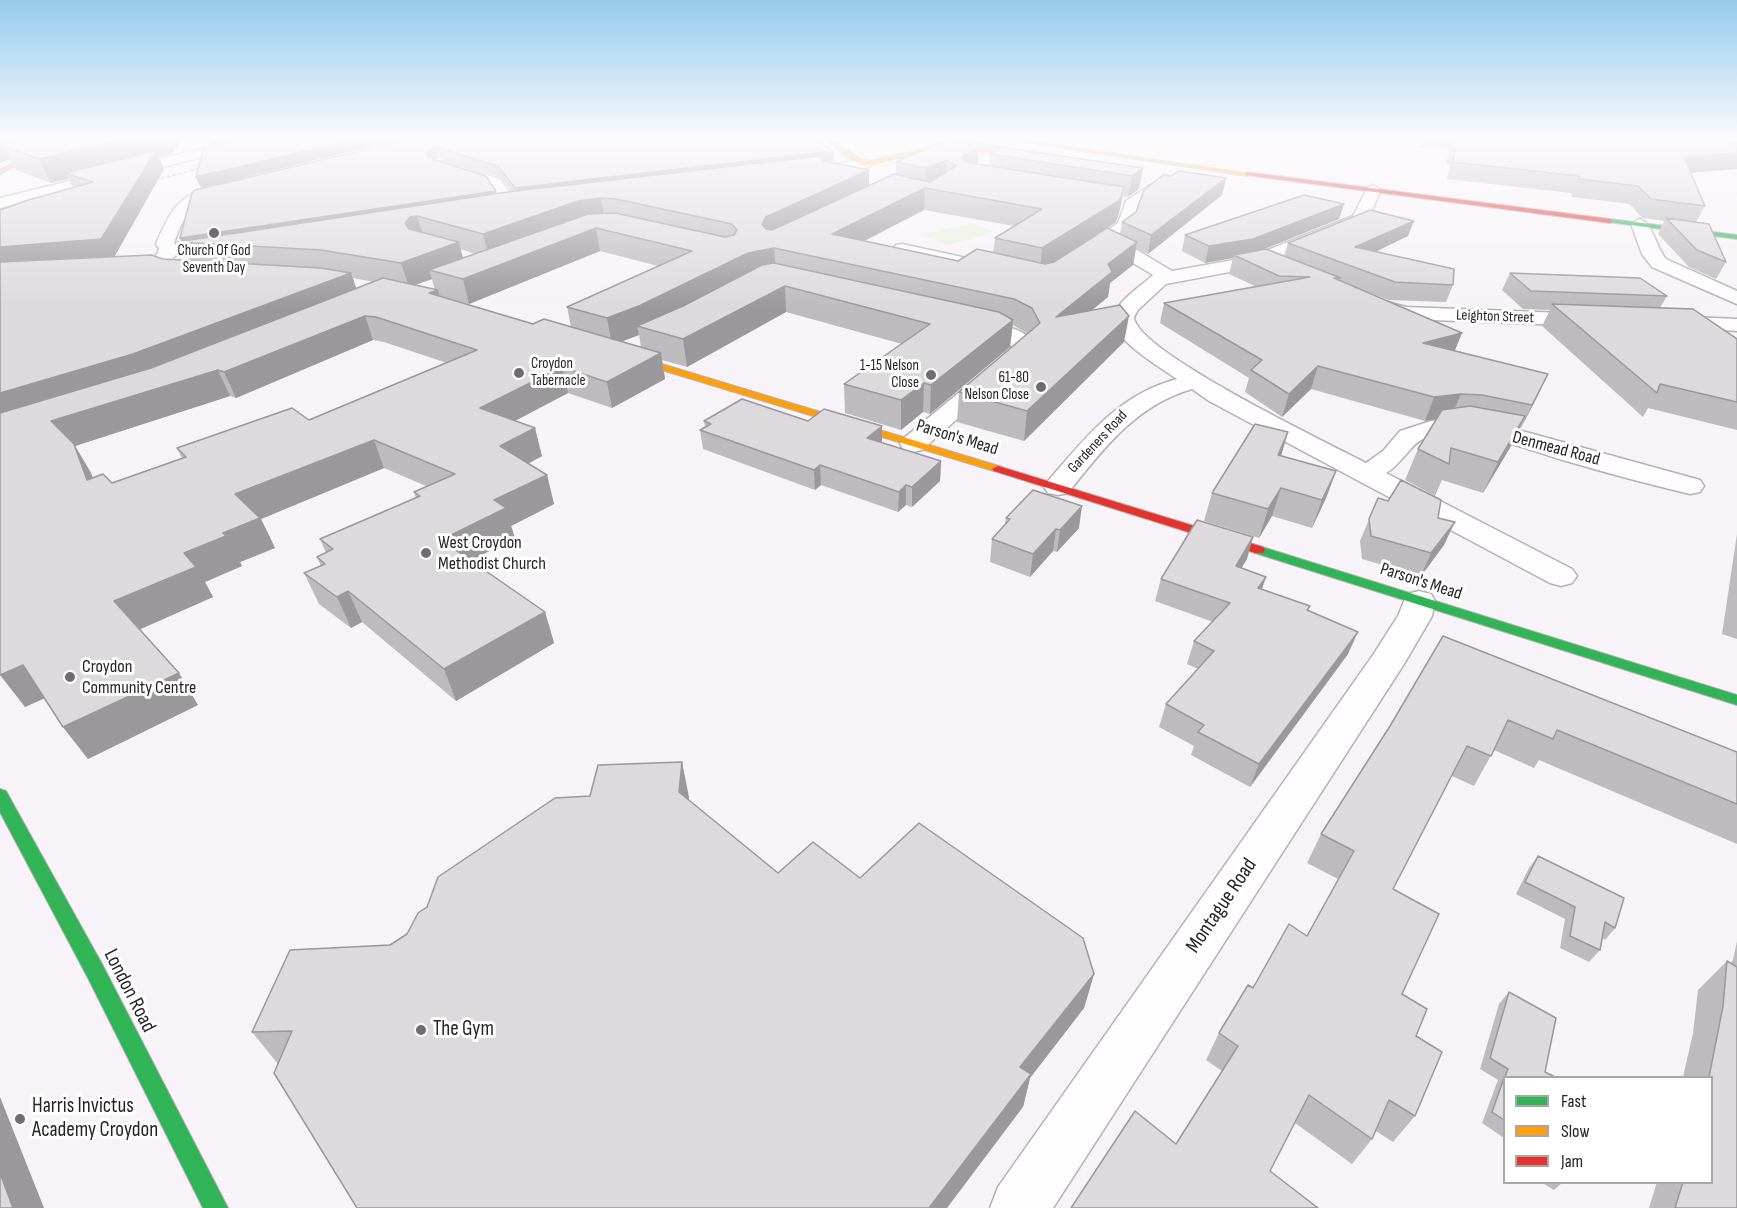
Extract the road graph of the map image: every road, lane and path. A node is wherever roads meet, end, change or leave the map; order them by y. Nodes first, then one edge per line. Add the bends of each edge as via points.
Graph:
1 (32, 195) edge
2 (201, 195) edge
3 (504, 195) edge
4 (1140, 195) edge
5 (1371, 195) edge
6 (1415, 195) edge
7 (0, 203) edge
8 (531, 204) edge
9 (512, 207) junction
10 (491, 210) edge
11 (1639, 224) junction
12 (1737, 237) edge
13 (1101, 242) junction
14 (902, 249) edge
15 (180, 259) edge
16 (1263, 260) junction
17 (1062, 268) edge
18 (1285, 268) edge
19 (1000, 271) edge
20 (1167, 276) junction
21 (1737, 298) edge
22 (1362, 299) edge
23 (946, 319) edge
24 (1606, 320) edge
25 (1654, 322) edge
26 (1737, 325) edge
27 (644, 342) edge
28 (612, 352) joint
29 (1195, 381) junction
30 (913, 444) junction
31 (1364, 474) junction
32 (1690, 486) dead end
33 (1058, 487) junction
34 (1561, 576) dead end
35 (1419, 601) junction
36 (1737, 700) edge
37 (0, 796) edge
38 (216, 1208) edge
39 (1019, 1208) edge

1 - 7 street
2 - 15 street via 182,204 165,244 167,255 155,267
3 - 9 street
4 - 13 street via 1126,203 1126,225
5 - 16 street via 1360,219
6 - 11 street
8 - 9 street
9 - 10 street
11 - 12 street
11 - 21 street via 1651,254 1659,262
13 - 17 street
13 - 20 street via 1126,251
14 - 19 street
16 - 18 street
16 - 20 street
20 - 29 street via 1129,307 1124,324 1143,345
22 - 24 street, Leighton Street via 1405,313
23 - 30 street via 1013,335 1024,350
25 - 26 street
27 - 28 street
28 - 30 street, Parson's Mead
29 - 31 street
29 - 33 street, Gardeners Road via 1153,394 1127,410
30 - 33 street, Parson's Mead
31 - 32 street, Denmead Road via 1386,463 1412,434 1455,428 1502,435
31 - 34 street
33 - 35 street, Parson's Mead
35 - 36 street, Parson's Mead
35 - 39 street, Montague Road via 1404,634
37 - 38 street, London Road via 95,970

